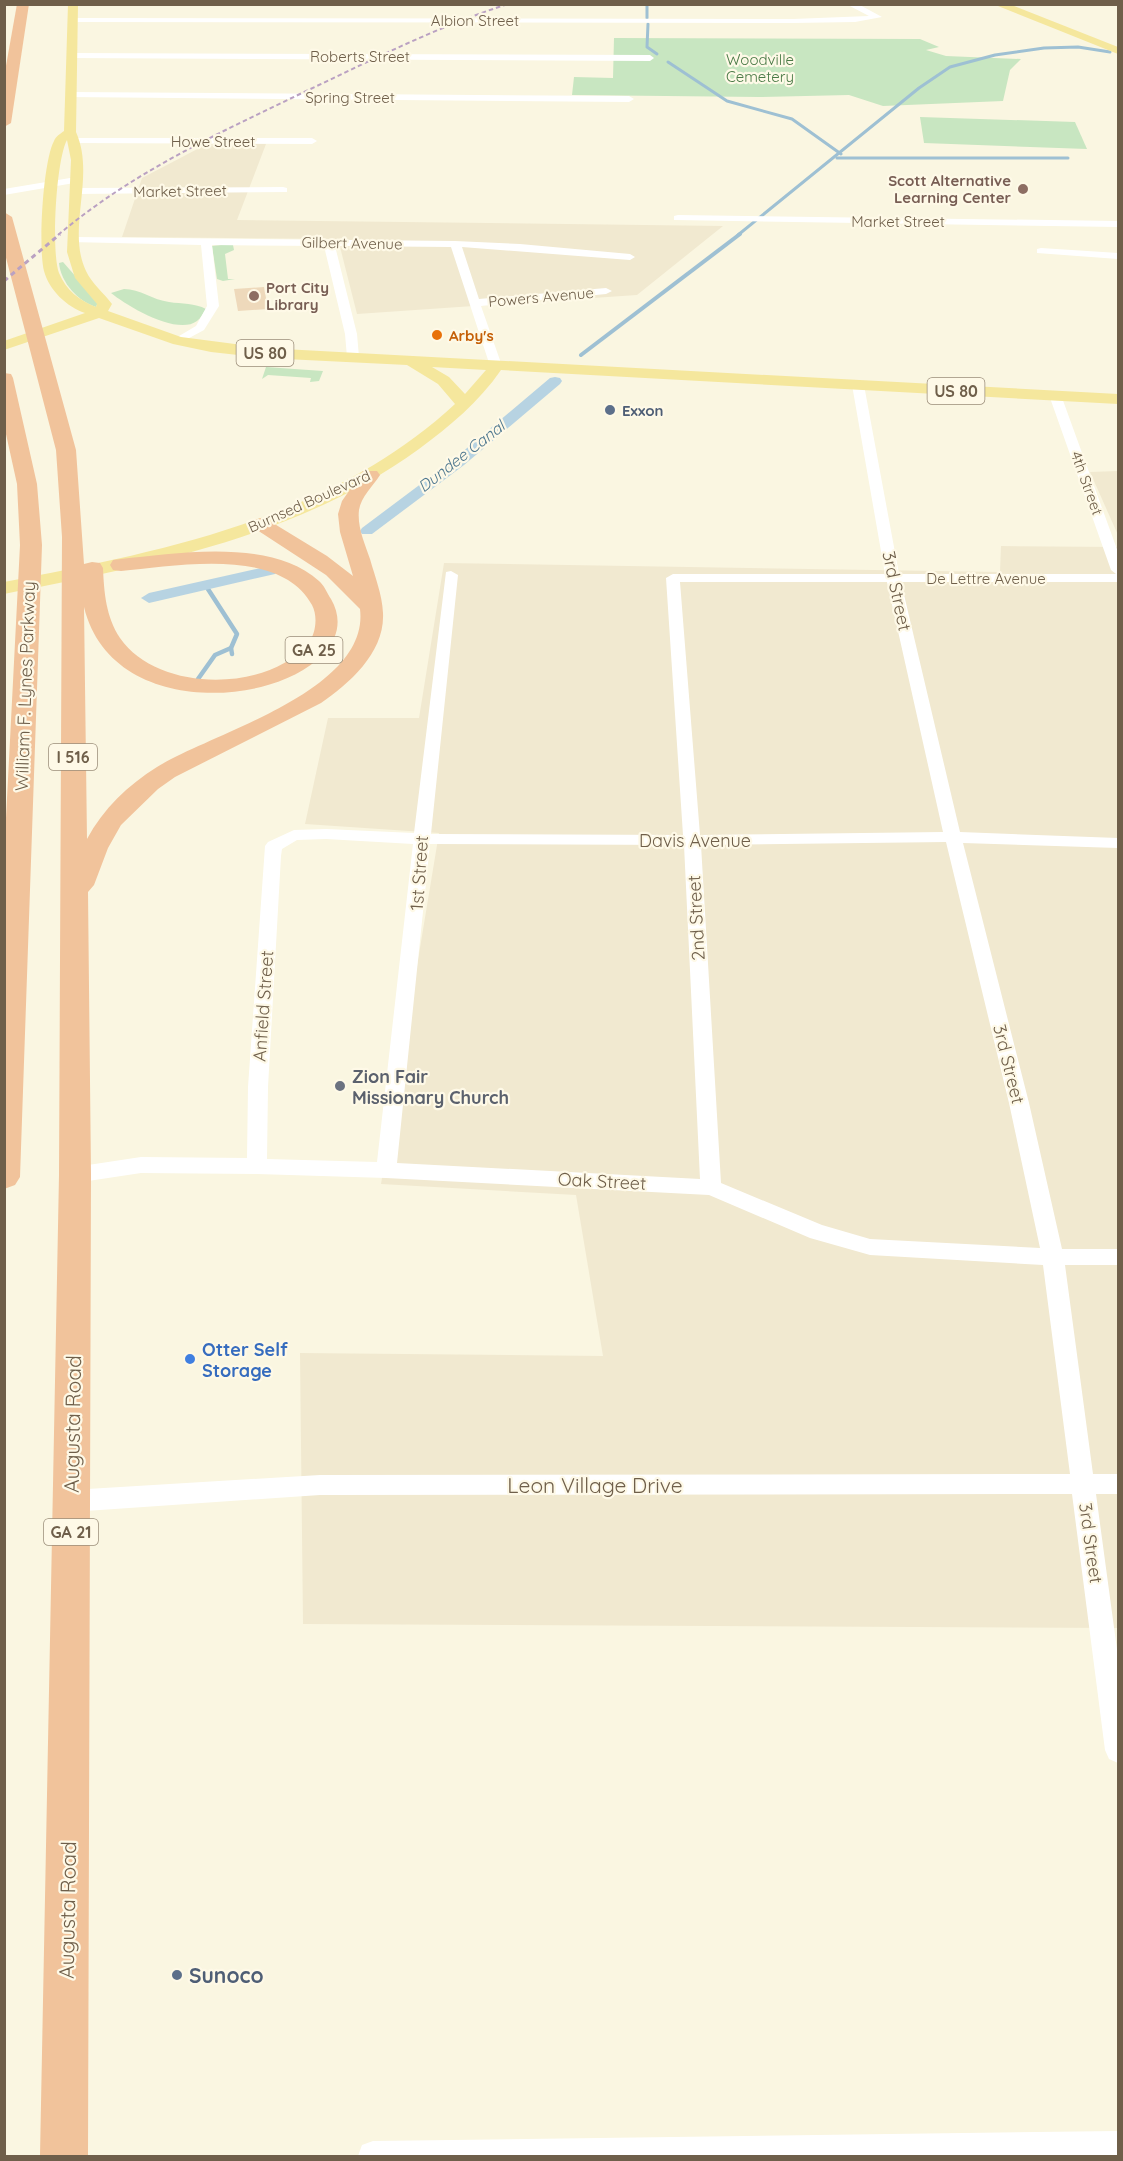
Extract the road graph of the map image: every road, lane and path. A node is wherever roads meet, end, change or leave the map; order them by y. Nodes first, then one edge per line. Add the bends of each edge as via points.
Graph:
1 (23, 4) edge
2 (73, 4) edge
3 (850, 4) edge
4 (998, 4) edge
5 (72, 20) junction
6 (1119, 51) edge
7 (70, 56) junction
8 (650, 58) dead end
9 (70, 95) junction
10 (629, 99) dead end
11 (4, 123) edge
12 (73, 136) junction
13 (312, 141) dead end
14 (53, 184) junction
15 (76, 185) junction
16 (283, 190) dead end
17 (4, 192) edge
18 (4, 217) edge
19 (678, 218) dead end
20 (1119, 224) edge
21 (74, 240) junction
22 (206, 241) junction
23 (329, 243) junction
24 (455, 244) junction
25 (1041, 251) dead end
26 (1119, 256) edge
27 (630, 257) dead end
28 (606, 291) dead end
29 (68, 297) junction
30 (476, 303) junction
31 (99, 313) junction
32 (43, 332) junction
33 (178, 341) junction
34 (4, 346) edge
35 (352, 357) junction
36 (400, 360) junction
37 (496, 366) junction
38 (4, 378) edge
39 (858, 385) junction
40 (1055, 395) junction
41 (1119, 399) edge
42 (464, 405) junction
43 (370, 475) junction
44 (252, 527) junction
45 (121, 565) junction
46 (1119, 570) edge
47 (451, 575) dead end
48 (673, 578) joint
49 (893, 578) junction
50 (1119, 578) edge
51 (304, 581) junction
52 (4, 588) edge
53 (83, 605) junction
54 (374, 610) junction
55 (953, 837) junction
56 (421, 839) junction
57 (692, 840) junction
58 (1119, 843) edge
59 (274, 846) joint
60 (73, 908) junction
61 (257, 1166) junction
62 (386, 1170) junction
63 (75, 1175) junction
64 (4, 1177) edge
65 (711, 1187) junction
66 (1053, 1257) junction
67 (1119, 1257) edge
68 (1083, 1484) junction
69 (1119, 1484) edge
70 (71, 1501) junction
71 (1119, 1750) edge
72 (1119, 2146) edge
73 (64, 2157) edge
74 (373, 2157) edge

1 - 11 highway
2 - 5 main road, US 80
3 - 5 street, Albion Street via 878,17 794,21
4 - 6 main road
5 - 7 main road, US 80
7 - 8 street, Roberts Street
7 - 9 main road, US 80
9 - 10 street, Spring Street
9 - 12 main road, US 80
12 - 13 street, Howe Street via 114,141
12 - 14 main road, US 80 via 59,142
12 - 15 main road, US 80
14 - 15 street, Market Street
14 - 17 street, Market Street
14 - 29 main road, US 80 via 48,245 51,270
15 - 16 street, Market Street
15 - 21 main road, US 80
18 - 53 highway, I 516 via 66,450 82,536
19 - 20 street, Market Street
21 - 22 street, Gilbert Avenue
21 - 31 main road, US 80 via 80,274 105,304
22 - 23 street, Gilbert Avenue
22 - 33 street via 213,306 200,328
23 - 24 street, Gilbert Avenue
23 - 35 street via 351,334
24 - 27 street, Gilbert Avenue
24 - 30 street
25 - 26 street
28 - 30 street, Powers Avenue
29 - 31 main road, US 80
29 - 32 main road via 65,315
30 - 37 street
31 - 32 main road
31 - 33 main road, US 80
32 - 34 main road
33 - 35 main road, US 80 via 247,351
35 - 36 main road, US 80
36 - 37 main road, US 80
36 - 42 main road via 439,376
37 - 39 main road, US 80
37 - 42 main road, Burnsed Boulevard
38 - 64 highway, William F. Lynes Parkway / I 516 via 27,484 31,545
39 - 40 main road, US 80
39 - 49 street, 3rd Street
40 - 41 main road, US 80
40 - 46 street, 4th Street
42 - 43 main road, Burnsed Boulevard via 420,443
43 - 44 main road, Burnsed Boulevard
43 - 54 highway via 350,504 348,520
44 - 45 main road, Burnsed Boulevard
44 - 51 highway
44 - 54 highway via 337,572
45 - 51 highway, GA 25 via 222,557 270,564
45 - 52 main road, GA 25
47 - 56 street, 1st Street
48 - 49 street, De Lettre Avenue
48 - 57 street, 2nd Street
49 - 50 street, De Lettre Avenue
49 - 55 street, 3rd Street
51 - 53 highway, GA 25 via 318,594 327,614 324,633 315,650 265,679 224,687 174,683 140,668 113,646 97,618
53 - 60 highway, I 516
54 - 60 highway via 368,642 357,659 328,687 294,709 166,772 125,804 96,842
55 - 57 street, Davis Avenue
55 - 58 street, Davis Avenue
55 - 66 street, 3rd Street
56 - 57 street, Davis Avenue
56 - 59 street, Davis Avenue via 294,835
56 - 62 street, 1st Street
57 - 65 street, 2nd Street
59 - 61 street, Anfield Street via 258,1076
60 - 63 highway, Augusta Road / GA 21
61 - 62 street, Oak Street
61 - 63 street, Oak Street via 141,1166
62 - 65 street, Oak Street
63 - 70 highway, Augusta Road / GA 21
65 - 66 street, Oak Street via 817,1232 870,1246
66 - 67 street, Oak Street
66 - 68 street, 3rd Street
68 - 69 street, Leon Village Drive
68 - 70 street, Leon Village Drive via 320,1485
68 - 71 street, 3rd Street
70 - 73 highway, Augusta Road / GA 21
72 - 74 street

